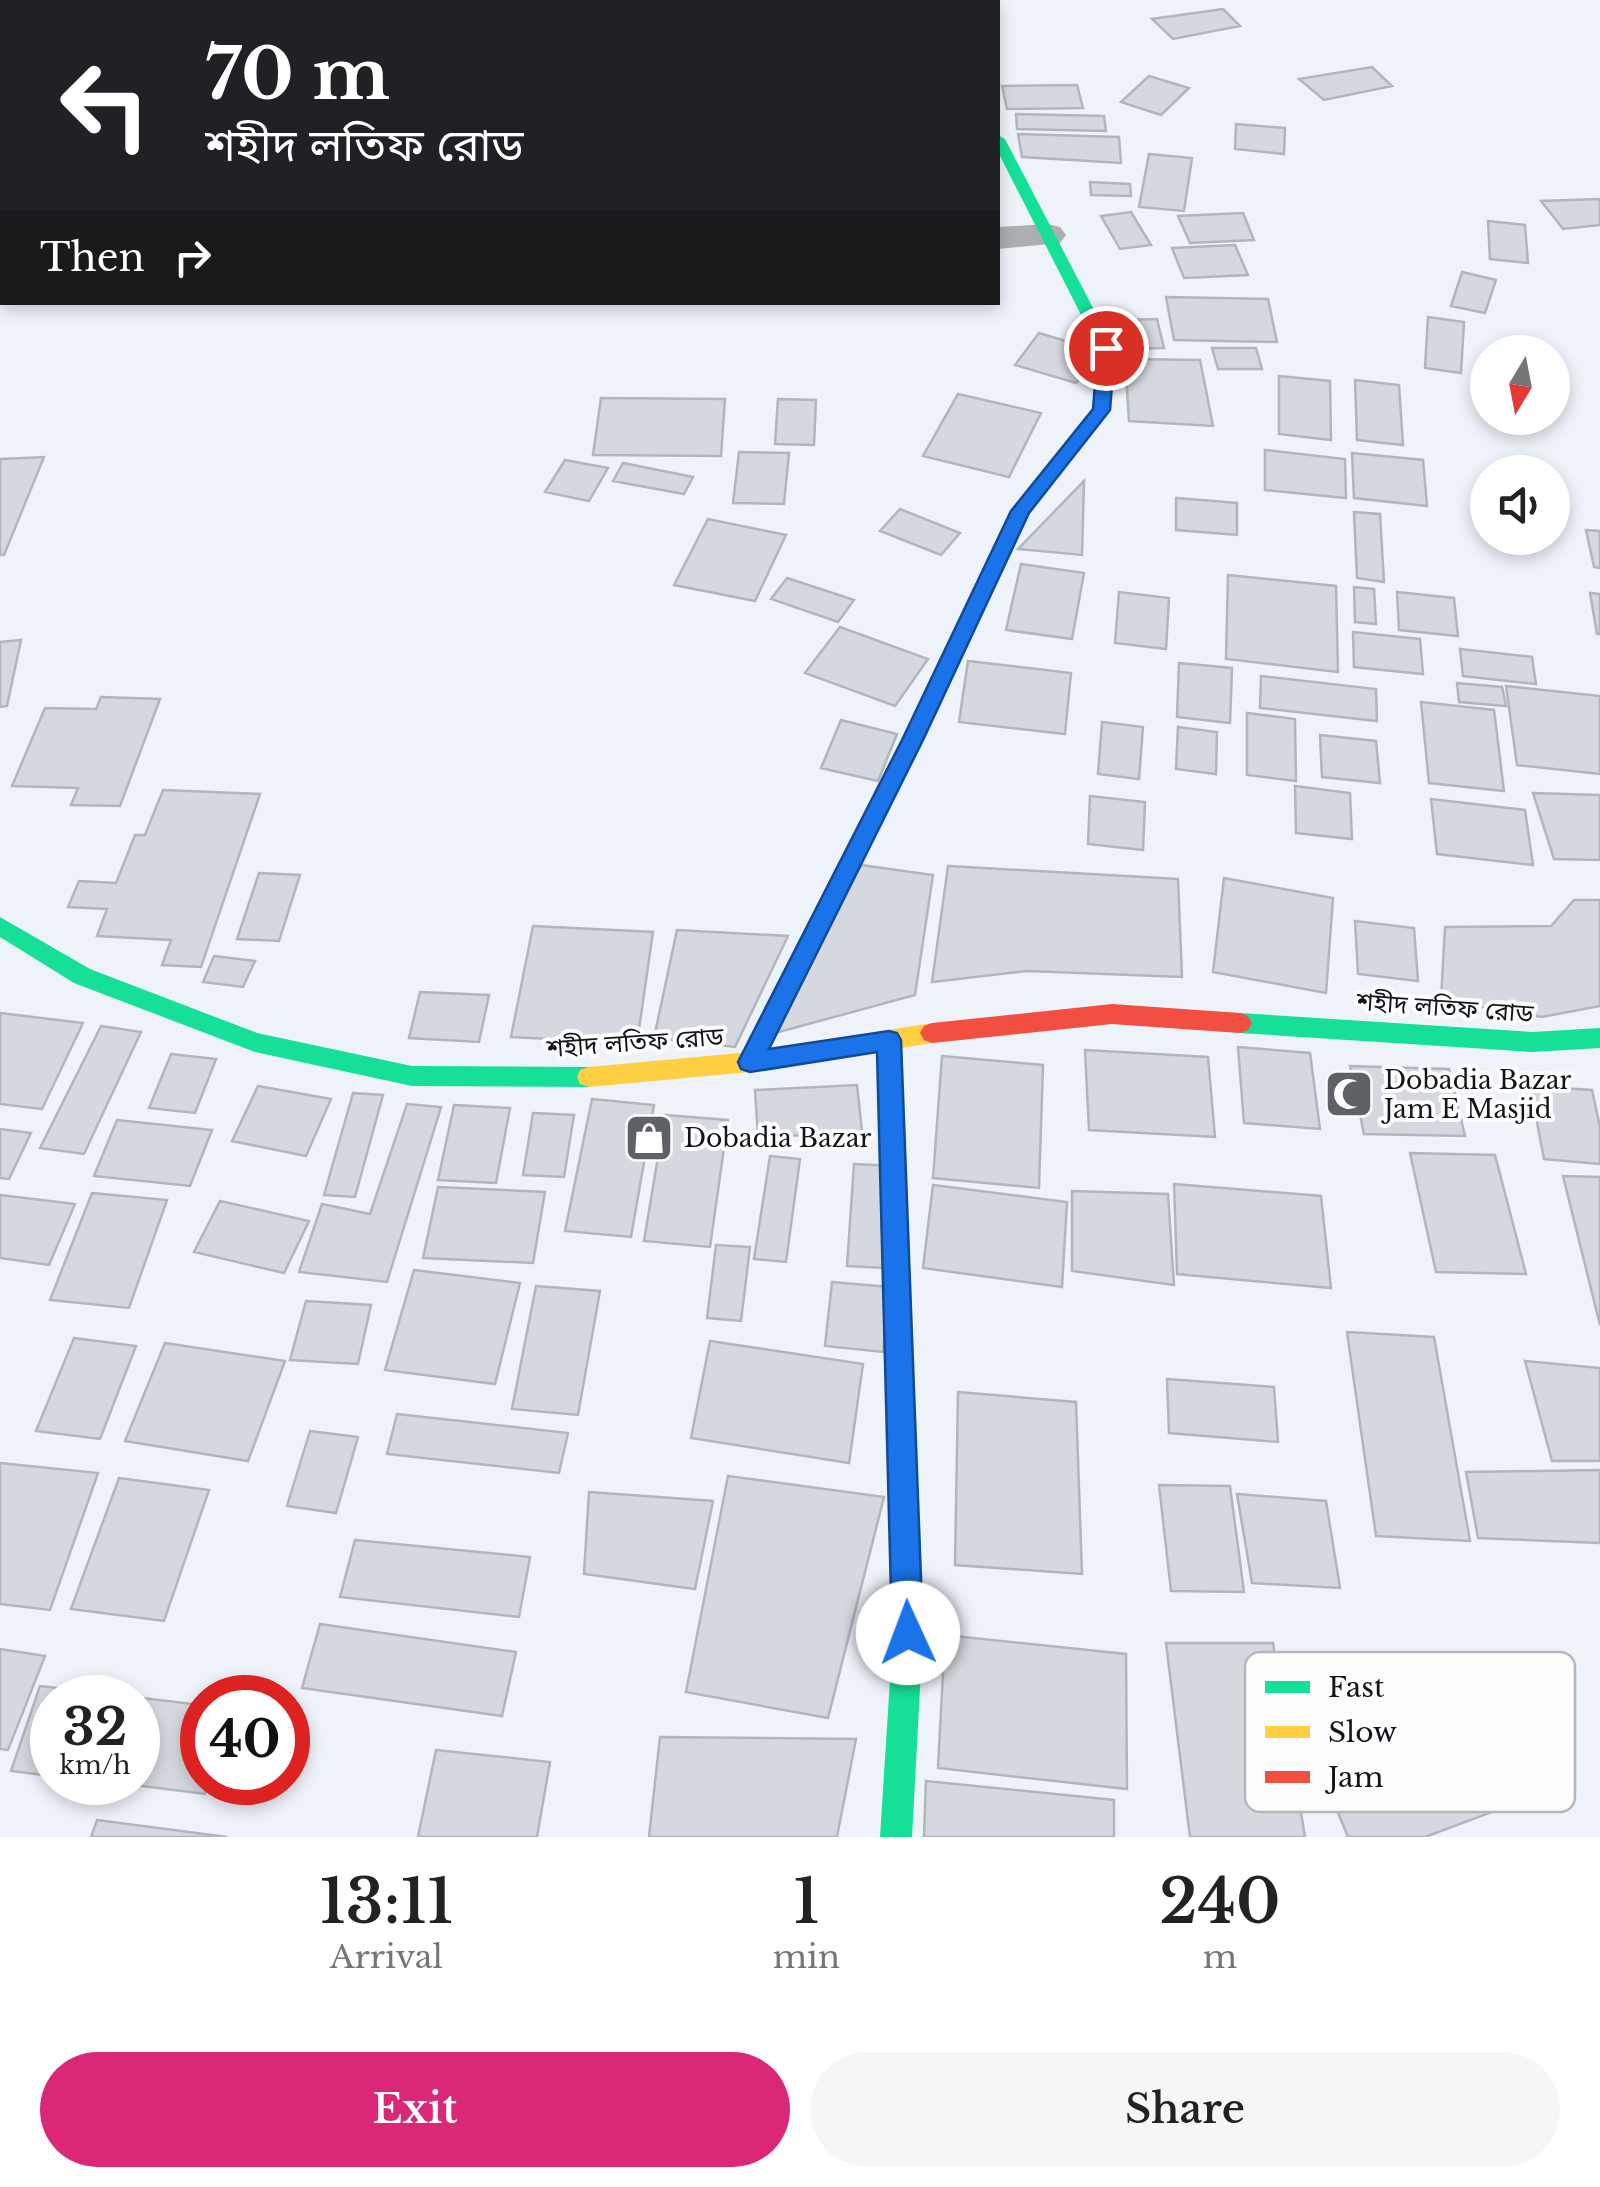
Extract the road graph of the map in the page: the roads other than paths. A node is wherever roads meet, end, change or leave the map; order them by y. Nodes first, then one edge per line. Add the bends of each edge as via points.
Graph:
1 (1000, 143) edge
2 (1047, 235) junction
3 (1000, 238) edge
4 (0, 926) edge
5 (1600, 1038) edge
6 (889, 1040) junction
7 (750, 1062) junction
8 (896, 1837) edge

1 - 2 street
2 - 3 street
2 - 7 street via 1106,348 1101,410 1021,511
4 - 7 street, শহীদ লতিফ রোড via 82,976 182,1018 256,1042 412,1076 610,1077
5 - 6 street, শহীদ লতিফ রোড via 1532,1042 1112,1014
6 - 7 street, শহীদ লতিফ রোড
6 - 8 street via 908,1633

